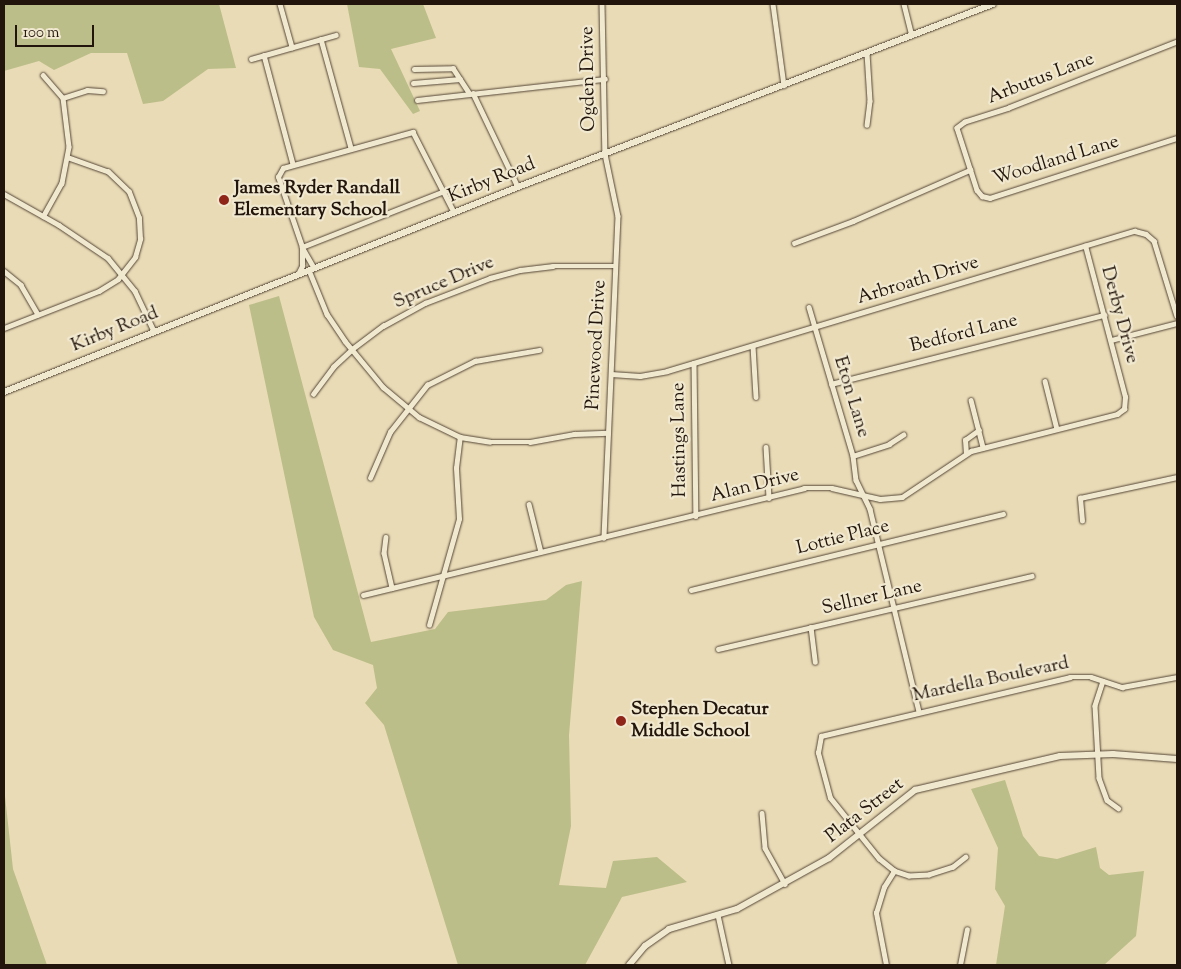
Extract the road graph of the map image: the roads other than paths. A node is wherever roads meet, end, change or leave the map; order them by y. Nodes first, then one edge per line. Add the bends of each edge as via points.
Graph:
1 (280, 4) edge
2 (602, 4) edge
3 (773, 4) edge
4 (904, 4) edge
5 (993, 4) edge
6 (336, 35) dead end
7 (912, 35) junction
8 (321, 39) junction
9 (1177, 42) edge
10 (292, 47) junction
11 (867, 54) junction
12 (264, 55) junction
13 (251, 59) dead end
14 (414, 69) dead end
15 (43, 75) dead end
16 (460, 78) junction
17 (605, 79) junction
18 (412, 83) dead end
19 (784, 85) junction
20 (102, 91) dead end
21 (471, 93) junction
22 (63, 98) junction
23 (417, 100) dead end
24 (867, 125) dead end
25 (1177, 138) edge
26 (351, 148) junction
27 (605, 154) junction
28 (69, 158) junction
29 (293, 164) junction
30 (970, 170) junction
31 (518, 187) junction
32 (444, 191) junction
33 (4, 194) edge
34 (454, 212) junction
35 (44, 216) junction
36 (794, 243) dead end
37 (1085, 246) junction
38 (302, 247) junction
39 (616, 266) junction
40 (311, 269) junction
41 (4, 271) edge
42 (122, 273) junction
43 (298, 274) junction
44 (809, 307) dead end
45 (38, 315) junction
46 (1104, 315) junction
47 (1177, 316) edge
48 (1177, 323) edge
49 (4, 328) edge
50 (815, 328) junction
51 (154, 331) junction
52 (1111, 340) junction
53 (753, 346) junction
54 (352, 350) junction
55 (539, 350) dead end
56 (694, 363) junction
57 (611, 374) junction
58 (1045, 381) dead end
59 (831, 384) junction
60 (4, 392) edge
61 (1124, 392) joint
62 (313, 394) dead end
63 (756, 397) dead end
64 (971, 400) dead end
65 (406, 408) junction
66 (1056, 429) junction
67 (979, 430) junction
68 (608, 433) junction
69 (903, 435) dead end
70 (460, 437) junction
71 (983, 447) junction
72 (766, 448) dead end
73 (966, 454) junction
74 (853, 456) junction
75 (1177, 477) edge
76 (370, 478) dead end
77 (864, 494) junction
78 (769, 498) junction
79 (530, 504) dead end
80 (1003, 514) dead end
81 (696, 516) junction
82 (1082, 521) dead end
83 (386, 537) dead end
84 (604, 538) junction
85 (879, 545) junction
86 (541, 552) junction
87 (442, 576) junction
88 (1032, 576) dead end
89 (392, 588) junction
90 (691, 590) dead end
91 (363, 595) dead end
92 (893, 608) junction
93 (429, 625) dead end
94 (811, 628) junction
95 (718, 649) dead end
96 (815, 662) dead end
97 (1177, 677) edge
98 (1103, 681) junction
99 (920, 711) junction
100 (1098, 753) junction
101 (1177, 759) edge
102 (1118, 808) dead end
103 (762, 813) dead end
104 (861, 835) junction
105 (966, 857) dead end
106 (894, 871) junction
107 (785, 884) junction
108 (718, 915) junction
109 (967, 930) dead end
110 (629, 965) edge
111 (729, 965) edge
112 (886, 965) edge
113 (960, 965) edge

1 - 10 street
2 - 17 street, Ogden Drive
3 - 19 street
4 - 7 street
5 - 7 main road, Kirby Road
6 - 8 street
7 - 11 main road, Kirby Road
8 - 10 street
8 - 26 street
9 - 30 street, Arbutus Lane via 958,125
10 - 12 street
11 - 19 main road, Kirby Road
11 - 24 street via 870,101
12 - 13 street
12 - 29 street
14 - 16 street via 453,68
15 - 22 street
16 - 18 street
16 - 21 street
17 - 21 street
17 - 27 street, Ogden Drive
19 - 27 main road, Kirby Road
20 - 22 street via 87,90
21 - 23 street
21 - 31 street
22 - 28 street
25 - 30 street, Woodland Lane via 990,198 980,195
26 - 29 street
26 - 32 street via 413,132
27 - 31 main road, Kirby Road
27 - 39 street, Pinewood Drive via 617,207
28 - 35 street via 62,183
28 - 42 street via 108,172 124,186 135,203 140,226 139,244 133,261
29 - 38 street via 283,168 278,177
30 - 36 street, Woodland Lane via 871,214
31 - 34 main road, Kirby Road
32 - 34 street
32 - 38 street
33 - 35 street
34 - 40 main road, Kirby Road
35 - 42 street via 97,250
37 - 46 street, Derby Drive
37 - 47 street, Arbroath Drive via 1135,231 1151,237
37 - 50 street, Arbroath Drive
38 - 40 street
38 - 43 street via 302,266
39 - 54 street, Spruce Drive via 543,267 490,278 405,313
39 - 57 street, Pinewood Drive
40 - 43 main road, Kirby Road
40 - 54 street via 327,314
41 - 45 street via 21,285
42 - 45 street via 99,291
42 - 51 street
43 - 51 main road, Kirby Road
44 - 50 street, Eton Lane
45 - 49 street
46 - 52 street, Derby Drive
46 - 59 street, Bedford Lane
48 - 52 street
50 - 53 street, Arbroath Drive
50 - 59 street, Eton Lane
51 - 60 main road, Kirby Road
52 - 61 street, Derby Drive
53 - 56 street, Arbroath Drive
53 - 63 street
54 - 62 street, Spruce Drive via 333,367
54 - 65 street via 383,387
55 - 65 street via 486,358 452,370 427,385
56 - 57 street, Arbroath Drive via 646,376
56 - 81 street, Hastings Lane
57 - 68 street, Pinewood Drive
58 - 66 street
59 - 74 street, Eton Lane
61 - 66 street, Alan Drive via 1125,406 1120,413
64 - 67 street
65 - 70 street
65 - 76 street via 384,442
66 - 71 street, Alan Drive
67 - 71 street
67 - 73 street via 965,440
68 - 70 street via 518,443
68 - 84 street, Pinewood Drive
69 - 74 street via 889,444
70 - 87 street via 456,468 459,519
71 - 73 street, Alan Drive
72 - 78 street
73 - 77 street, Alan Drive via 902,497 880,499
74 - 77 street, Eton Lane via 856,480
75 - 82 street via 1080,498
77 - 78 street, Alan Drive via 817,487
77 - 85 street, Eton Lane
78 - 81 street, Alan Drive
79 - 86 street
80 - 85 street, Lottie Place
81 - 84 street, Alan Drive
83 - 89 street via 384,553
84 - 86 street, Alan Drive
85 - 90 street, Lottie Place
85 - 92 street, Eton Lane
86 - 87 street, Alan Drive
87 - 89 street, Alan Drive
87 - 93 street
88 - 92 street, Sellner Lane
89 - 91 street, Alan Drive
92 - 94 street, Sellner Lane
92 - 99 street, Eton Lane
94 - 95 street, Sellner Lane
94 - 96 street
97 - 98 street, Mardella Boulevard via 1129,687
98 - 99 street, Mardella Boulevard via 1091,677 1070,677
98 - 100 street via 1095,699
99 - 104 street, Mardella Boulevard via 823,734 819,739 821,769 830,798
100 - 101 main road, Plata Street
100 - 102 street via 1102,790 1109,803
100 - 104 main road, Plata Street via 1035,760 915,790
103 - 107 street via 765,848
104 - 106 street
104 - 107 main road, Plata Street
105 - 106 street via 929,875 909,876
106 - 112 street via 884,887 876,912
107 - 108 main road, Plata Street via 748,904
108 - 110 main road, Plata Street via 663,932
108 - 111 street
109 - 113 street

